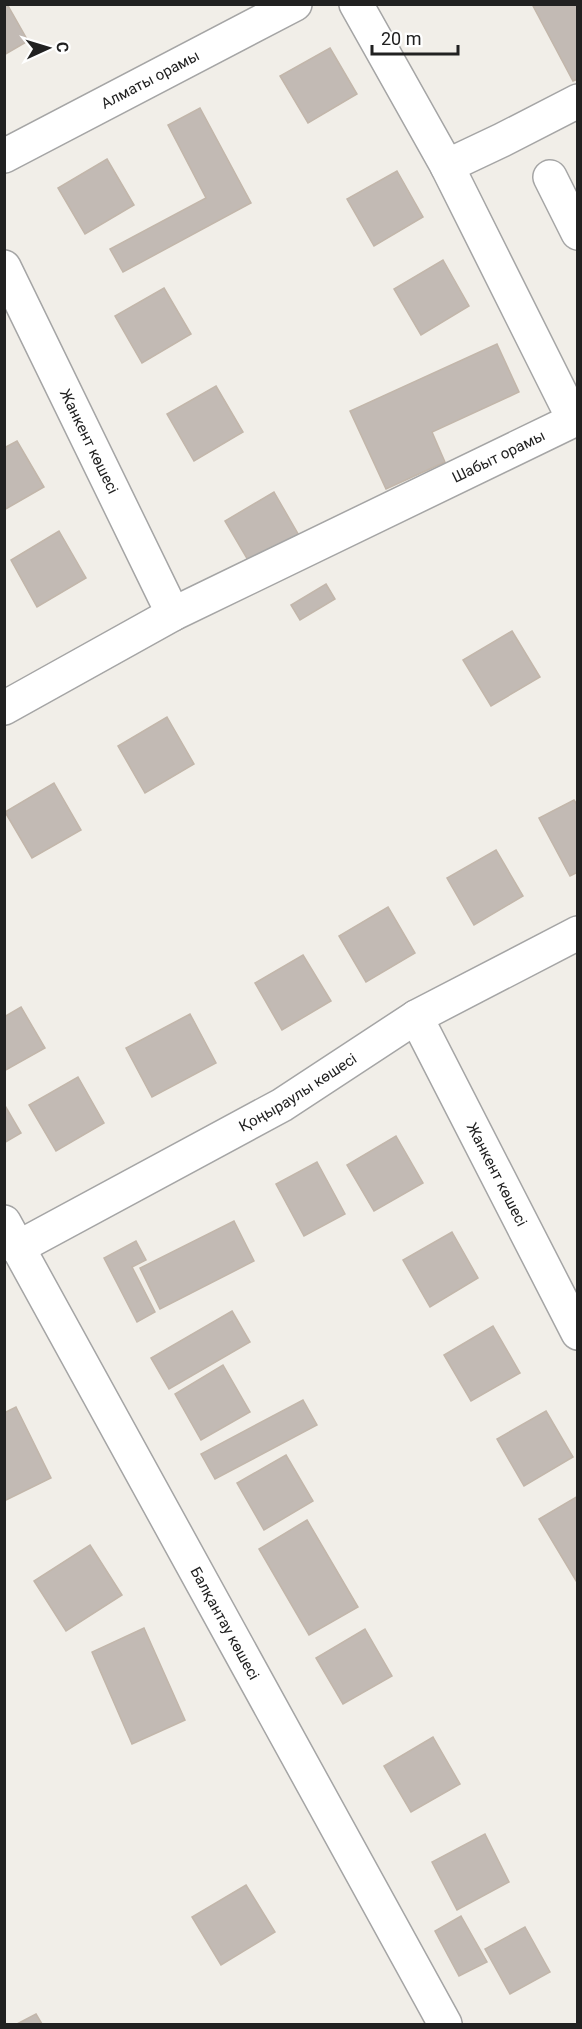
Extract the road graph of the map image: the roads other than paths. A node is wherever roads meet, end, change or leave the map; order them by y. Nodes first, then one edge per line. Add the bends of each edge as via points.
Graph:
1 (295, 4) edge
2 (356, 4) edge
3 (578, 101) edge
4 (4, 156) edge
5 (447, 166) junction
6 (550, 177) dead end
7 (578, 233) edge
8 (4, 267) edge
9 (576, 420) edge
10 (173, 614) junction
11 (4, 708) edge
12 (578, 933) edge
13 (416, 1017) junction
14 (11, 1235) edge
15 (578, 1333) edge
16 (445, 2025) edge

1 - 4 street, Алматы орамы
2 - 5 street, Шабыт орамы
3 - 5 street
5 - 9 street, Шабыт орамы
6 - 7 street
8 - 10 street, Жанкент көшесі
9 - 10 street, Шабыт орамы
10 - 11 street, Шабыт орамы
12 - 13 street, Қоңыраулы көшесі
13 - 14 street, Қоңыраулы көшесі via 282,1105
13 - 15 street, Жанкент көшесі
14 - 16 street, Балқантау көшесі

